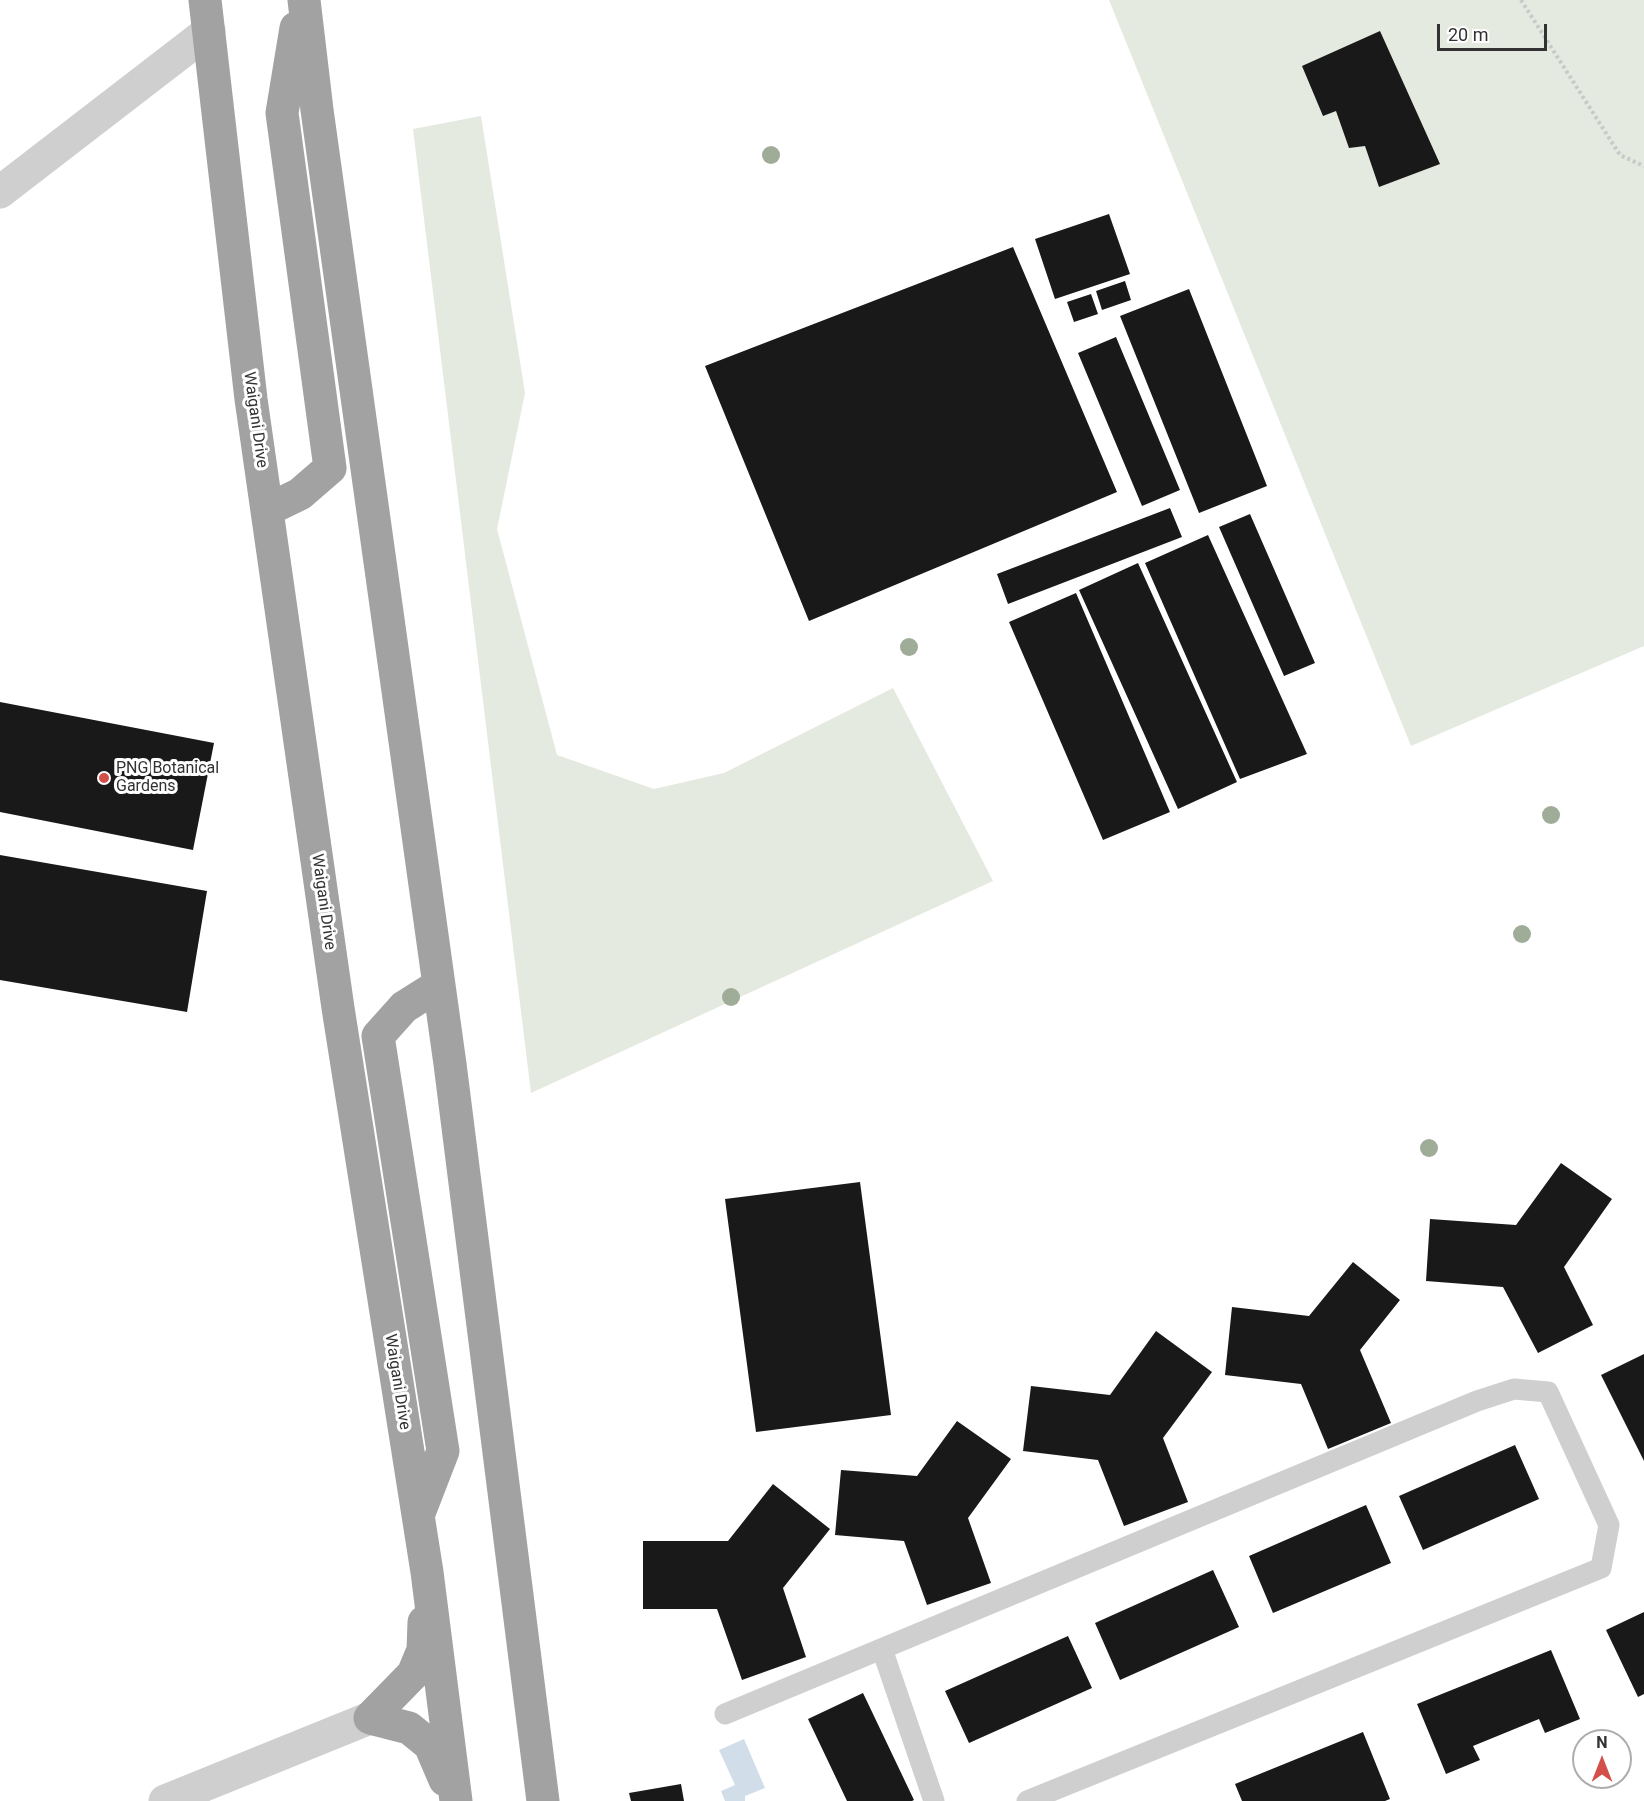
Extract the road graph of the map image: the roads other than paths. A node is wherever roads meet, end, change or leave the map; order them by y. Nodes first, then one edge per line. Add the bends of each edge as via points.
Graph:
1 (303, 0) edge
2 (207, 15) edge
3 (0, 192) edge
4 (267, 510) junction
5 (439, 985) junction
6 (418, 1515) junction
7 (427, 1572) junction
8 (882, 1649) junction
9 (725, 1714) dead end
10 (370, 1718) junction
11 (202, 1793) edge
12 (165, 1801) edge
13 (455, 1801) edge
14 (543, 1801) edge
15 (934, 1801) edge
16 (1027, 1801) edge

1 - 4 highway via 282,113 330,468 300,495
1 - 5 highway
2 - 3 street
2 - 4 highway, Waigani Drive
4 - 6 highway, Waigani Drive via 338,1008
5 - 6 highway via 404,1007 378,1036 443,1451
5 - 14 highway
6 - 7 highway, Waigani Drive
7 - 10 highway via 423,1650 413,1674
7 - 13 highway, Waigani Drive
8 - 9 lane
8 - 15 lane
8 - 16 lane via 1477,1401 1514,1389 1548,1392 1609,1525 1601,1568
10 - 11 street
10 - 13 highway via 409,1728 430,1745
11 - 12 street

